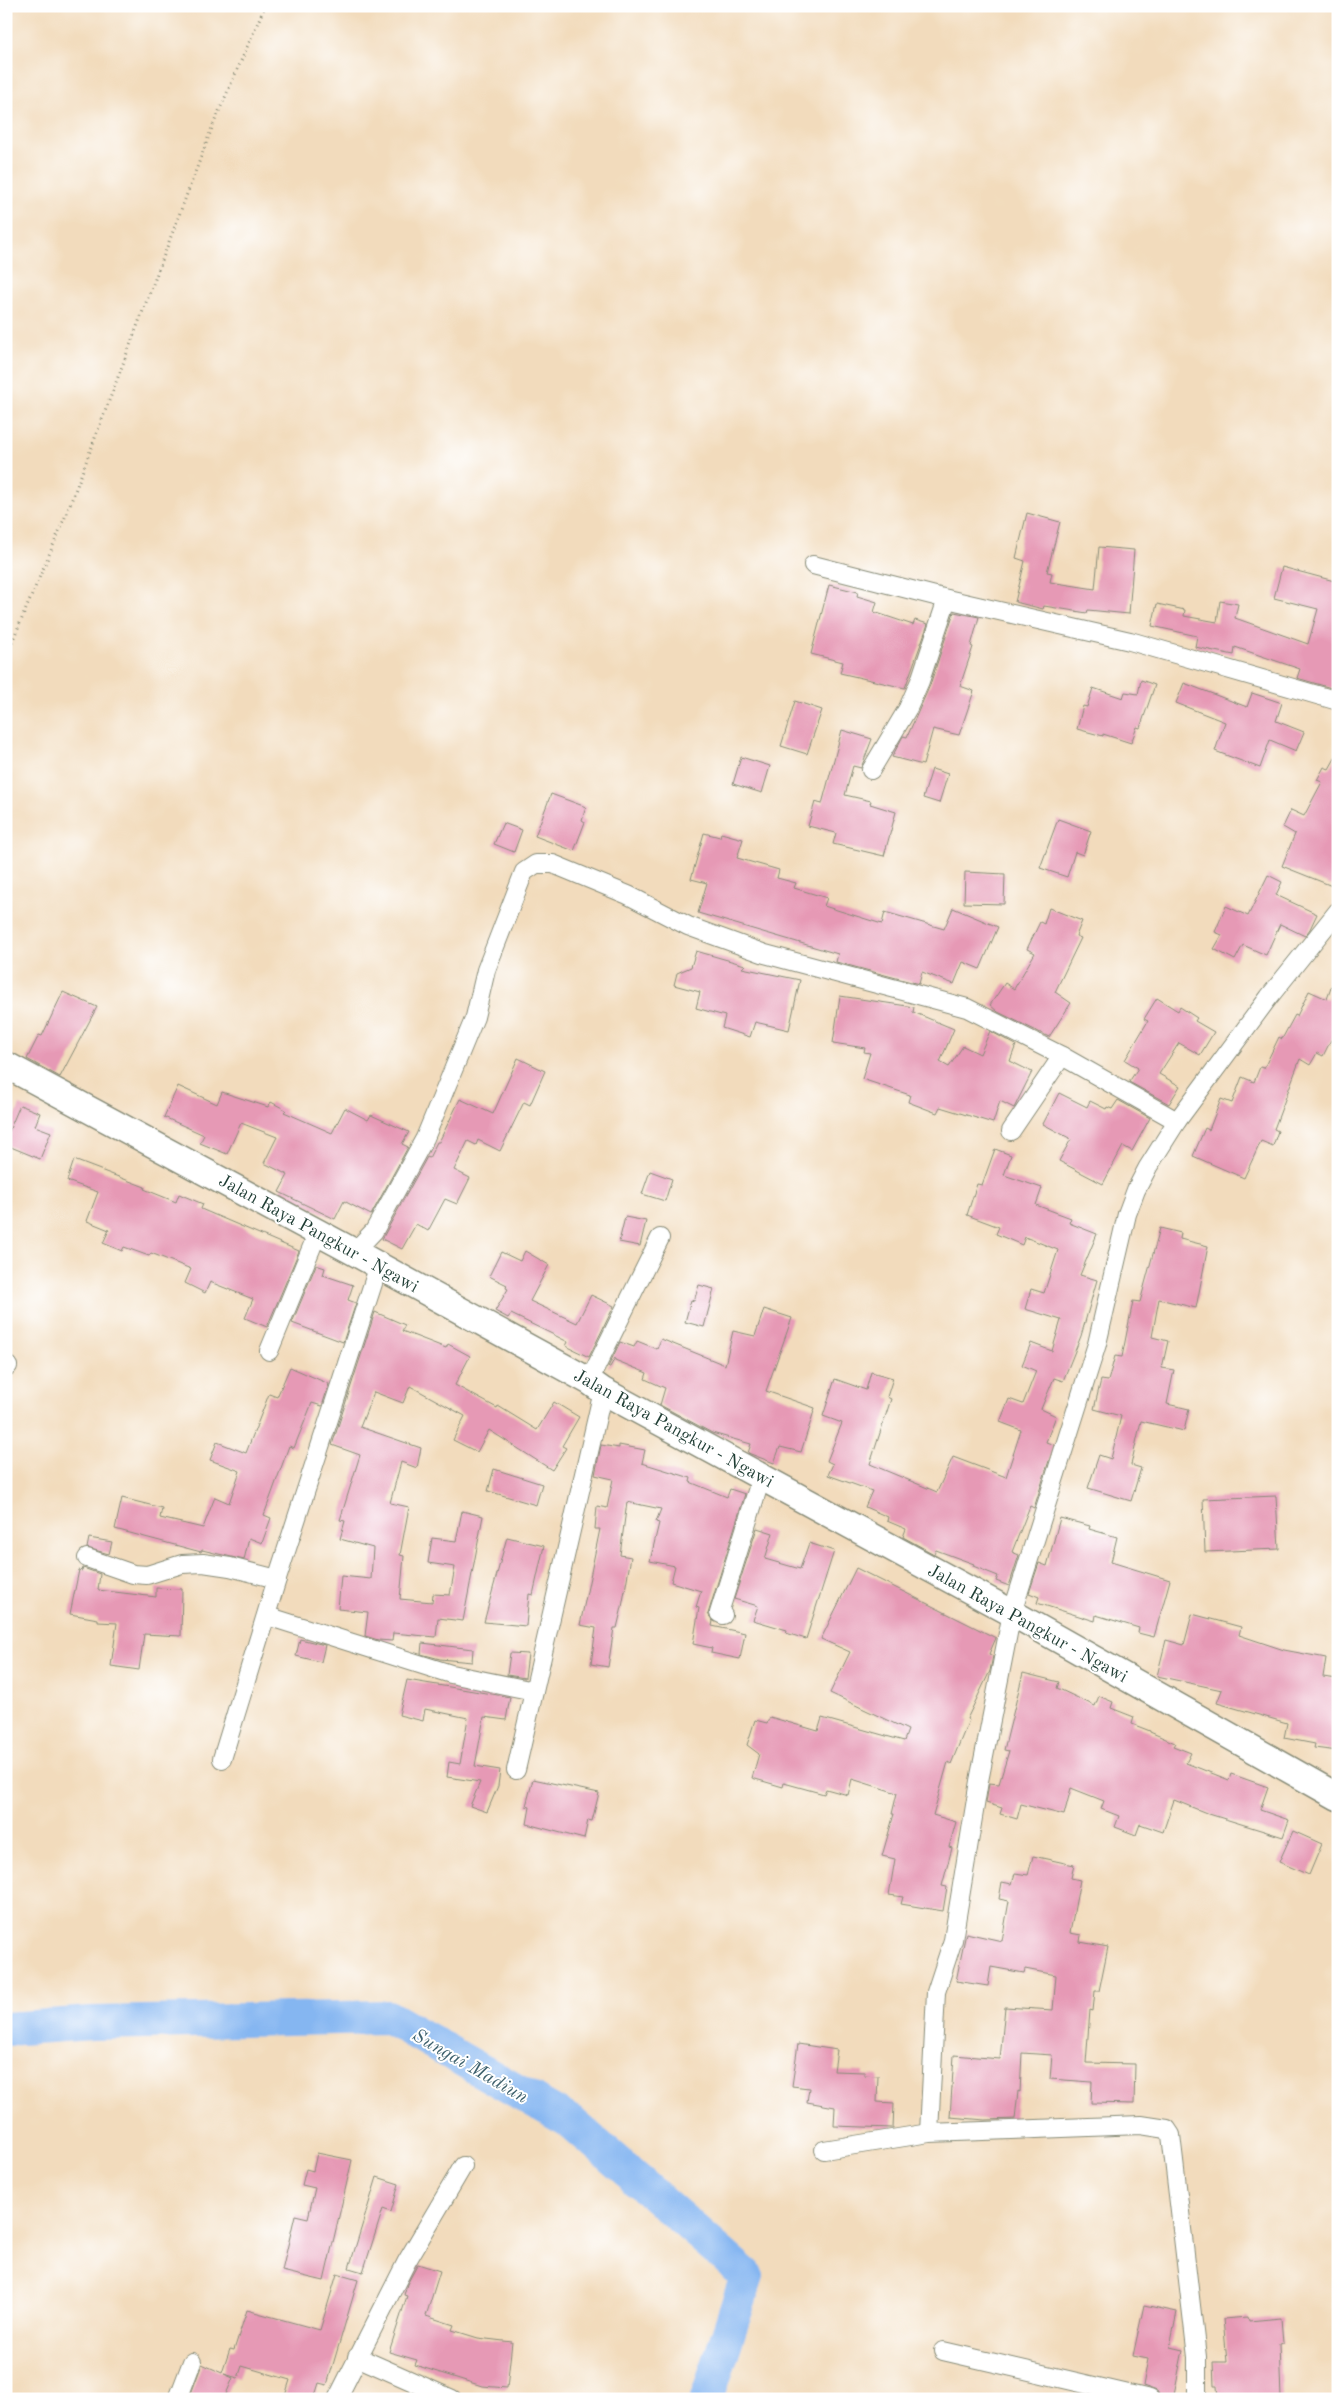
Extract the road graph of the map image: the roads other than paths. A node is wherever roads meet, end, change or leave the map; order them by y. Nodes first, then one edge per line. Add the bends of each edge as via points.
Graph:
1 (813, 565) dead end
2 (947, 599) junction
3 (1338, 701) edge
4 (871, 770) dead end
5 (1338, 911) edge
6 (1062, 1056) junction
7 (6, 1064) edge
8 (1177, 1121) junction
9 (1011, 1130) dead end
10 (318, 1232) junction
11 (660, 1238) dead end
12 (354, 1252) junction
13 (379, 1265) junction
14 (269, 1351) dead end
15 (596, 1386) junction
16 (762, 1475) junction
17 (87, 1558) dead end
18 (276, 1579) junction
19 (1012, 1613) junction
20 (723, 1615) dead end
21 (267, 1616) junction
22 (534, 1691) junction
23 (222, 1760) dead end
24 (516, 1770) dead end
25 (1338, 1797) edge
26 (929, 2133) junction
27 (824, 2150) dead end
28 (463, 2166) dead end
29 (943, 2351) dead end
30 (357, 2357) junction
31 (192, 2362) dead end
32 (178, 2399) edge
33 (337, 2399) edge
34 (452, 2399) edge
35 (1150, 2399) edge
36 (1197, 2399) edge

1 - 2 street
2 - 3 street via 1130,642
2 - 4 street via 908,708
5 - 8 street
6 - 8 street
6 - 9 street
6 - 12 street via 967,1008 765,954 688,926 628,894 553,864 536,864 524,872 486,970 469,1034 426,1138 374,1231
7 - 10 main road, Jalan Raya Pangkur - Ngawi
8 - 19 street via 1148,1167 1127,1214 1097,1344
10 - 12 main road, Jalan Raya Pangkur - Ngawi
10 - 14 street
11 - 15 street
12 - 13 main road, Jalan Raya Pangkur - Ngawi
13 - 15 main road, Jalan Raya Pangkur - Ngawi
13 - 18 street
15 - 16 main road, Jalan Raya Pangkur - Ngawi
15 - 22 street
16 - 19 main road, Jalan Raya Pangkur - Ngawi
16 - 20 street via 719,1613
17 - 18 street via 132,1574 147,1575 182,1564 203,1563
18 - 21 street
19 - 25 main road, Jalan Raya Pangkur - Ngawi
19 - 26 street via 979,1781 953,1940 936,1992
21 - 22 street via 451,1674
21 - 23 street
22 - 24 street
26 - 27 street
26 - 36 street via 1141,2125 1167,2129 1174,2148 1182,2213 1197,2357
28 - 30 street via 407,2261
29 - 35 street
30 - 33 street
30 - 34 street
31 - 32 street

